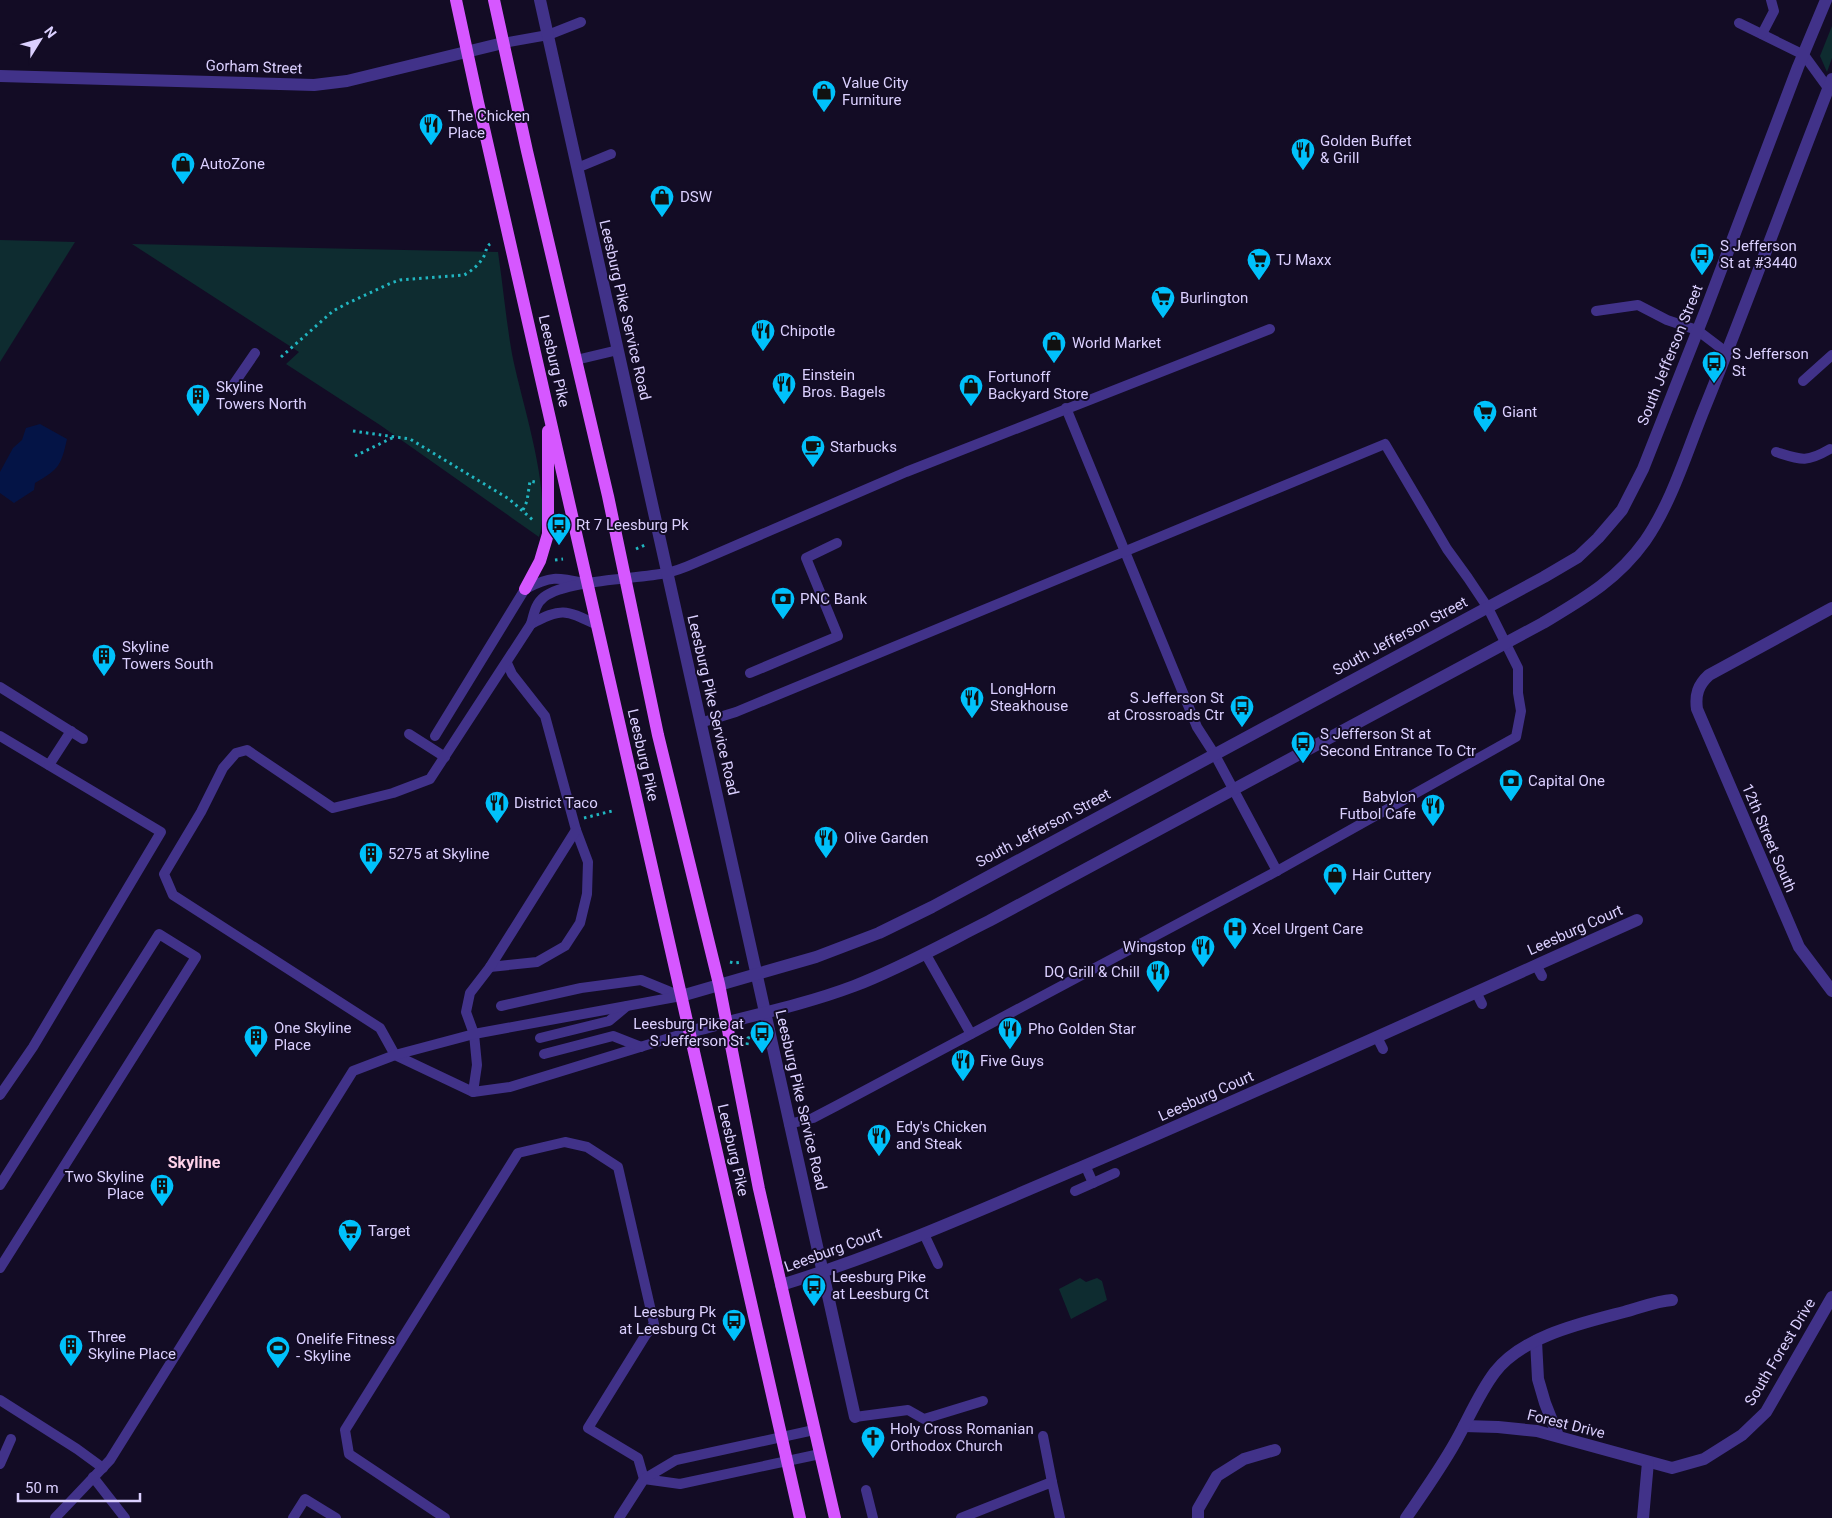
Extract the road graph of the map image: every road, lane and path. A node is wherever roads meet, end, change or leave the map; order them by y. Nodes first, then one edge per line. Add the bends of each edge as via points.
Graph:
1 (456, 0) edge
2 (494, 0) edge
3 (540, 0) edge
4 (1771, 0) edge
5 (1826, 0) edge
6 (581, 22) dead end
7 (1739, 23) dead end
8 (1762, 34) junction
9 (548, 35) junction
10 (503, 43) junction
11 (467, 51) junction
12 (1804, 55) junction
13 (0, 76) edge
14 (1830, 84) edge
15 (611, 154) dead end
16 (577, 168) junction
17 (492, 244) dead end
18 (1596, 311) dead end
19 (1270, 329) dead end
20 (1697, 330) junction
21 (618, 350) junction
22 (1726, 352) junction
23 (255, 353) dead end
24 (1832, 355) edge
25 (281, 357) dead end
26 (576, 360) junction
27 (1803, 381) dead end
28 (231, 388) dead end
29 (547, 404) junction
30 (1066, 408) junction
31 (353, 431) dead end
32 (394, 437) junction
33 (1830, 449) dead end
34 (1776, 452) dead end
35 (355, 456) dead end
36 (536, 482) dead end
37 (523, 510) junction
38 (536, 523) dead end
39 (837, 543) dead end
40 (650, 544) dead end
41 (636, 549) dead end
42 (1125, 552) junction
43 (564, 559) dead end
44 (555, 560) dead end
45 (667, 573) junction
46 (624, 579) junction
47 (587, 584) junction
48 (525, 589) junction
49 (1488, 608) junction
50 (1832, 608) edge
51 (531, 624) junction
52 (597, 625) junction
53 (1506, 643) junction
54 (507, 663) junction
55 (750, 673) dead end
56 (0, 687) edge
57 (700, 723) junction
58 (71, 731) junction
59 (409, 734) dead end
60 (0, 736) edge
61 (435, 736) dead end
62 (83, 739) dead end
63 (1215, 755) junction
64 (445, 756) junction
65 (49, 764) junction
66 (1233, 790) junction
67 (612, 811) dead end
68 (582, 818) dead end
69 (576, 830) junction
70 (1277, 870) junction
71 (1637, 920) dead end
72 (925, 953) junction
73 (745, 961) dead end
74 (730, 962) dead end
75 (490, 967) junction
76 (756, 974) junction
77 (718, 984) junction
78 (1832, 991) edge
79 (680, 996) junction
80 (501, 1006) dead end
81 (628, 1006) junction
82 (765, 1012) junction
83 (725, 1022) junction
84 (689, 1032) junction
85 (474, 1034) junction
86 (762, 1034) dead end
87 (971, 1034) junction
88 (540, 1038) dead end
89 (747, 1045) dead end
90 (641, 1047) junction
91 (544, 1054) dead end
92 (395, 1055) junction
93 (473, 1092) junction
94 (0, 1095) edge
95 (790, 1124) junction
96 (1086, 1165) junction
97 (1115, 1173) dead end
98 (1093, 1183) junction
99 (0, 1185) edge
100 (1075, 1191) dead end
101 (924, 1234) junction
102 (938, 1264) dead end
103 (0, 1268) edge
104 (822, 1273) junction
105 (781, 1286) junction
106 (1832, 1297) edge
107 (1670, 1300) dead end
108 (1536, 1341) junction
109 (0, 1400) edge
110 (983, 1400) dead end
111 (854, 1417) joint
112 (1464, 1426) junction
113 (814, 1430) junction
114 (1043, 1436) dead end
115 (1558, 1436) junction
116 (782, 1437) junction
117 (11, 1439) dead end
118 (1275, 1450) dead end
119 (820, 1454) junction
120 (787, 1461) junction
121 (1648, 1462) junction
122 (0, 1464) edge
123 (103, 1468) junction
124 (93, 1477) junction
125 (644, 1479) junction
126 (1052, 1482) junction
127 (866, 1490) dead end
128 (55, 1518) edge
129 (125, 1518) edge
130 (293, 1518) edge
131 (336, 1518) edge
132 (445, 1518) edge
133 (619, 1518) edge
134 (800, 1518) edge
135 (835, 1518) edge
136 (873, 1518) edge
137 (961, 1518) edge
138 (1060, 1518) edge
139 (1198, 1518) edge
140 (1406, 1518) edge
141 (1643, 1518) edge

1 - 11 main road, Leesburg Pike
2 - 10 main road, Leesburg Pike
3 - 9 street, Leesburg Pike Service Road
4 - 8 lane via 1774,10
5 - 12 street, South Jefferson Street
6 - 9 lane
7 - 8 lane
8 - 12 lane
9 - 10 lane
9 - 16 street, Leesburg Pike Service Road
10 - 11 street, Gorham Street
10 - 26 main road, Leesburg Pike
11 - 13 street, Gorham Street via 347,81 314,85
11 - 29 main road, Leesburg Pike
12 - 14 lane
12 - 20 street, South Jefferson Street
14 - 22 street
15 - 16 lane
16 - 21 street, Leesburg Pike Service Road
17 - 25 path via 486,247 473,270 464,276 394,281 348,302
18 - 20 lane via 1638,305
19 - 30 lane
20 - 22 lane
20 - 49 street, South Jefferson Street via 1642,470 1622,510 1578,557
21 - 26 lane
21 - 45 street, Leesburg Pike Service Road
22 - 53 street via 1673,487 1644,542 1608,582
23 - 28 lane
24 - 27 lane
26 - 46 main road, Leesburg Pike
29 - 47 main road, Leesburg Pike
29 - 48 main road via 548,534 540,561
30 - 42 lane
30 - 45 lane
31 - 32 path
32 - 35 path
32 - 37 path via 410,439
33 - 34 lane via 1813,459 1796,459
36 - 37 path via 530,481
37 - 38 path
39 - 55 lane via 806,558 838,636
40 - 41 path
42 - 49 lane via 1385,444 1442,542
42 - 57 lane via 736,712
42 - 63 lane via 1197,727
43 - 44 path
45 - 46 lane
45 - 57 street, Leesburg Pike Service Road
46 - 47 lane
46 - 77 main road, Leesburg Pike
47 - 48 lane via 559,578 543,580
47 - 51 lane via 545,596 536,605
47 - 52 main road, Leesburg Pike
48 - 61 lane
49 - 53 lane
49 - 63 street, South Jefferson Street
50 - 78 street, 12th Street South via 1709,674 1697,690 1696,700 1697,709 1799,948
51 - 52 lane via 548,615 564,612
51 - 54 lane
52 - 79 main road, Leesburg Pike
53 - 66 street
53 - 70 lane via 1518,668 1521,710 1516,737
54 - 64 lane
54 - 69 lane via 545,716
56 - 58 lane
57 - 76 street, Leesburg Pike Service Road
58 - 62 lane
58 - 65 lane
59 - 64 lane
60 - 65 lane
63 - 66 lane
63 - 76 street, South Jefferson Street via 879,933
64 - 92 lane via 430,779 393,793 333,808 247,750 236,754 222,768 202,812 164,874 172,895 380,1028
65 - 94 lane via 162,832 33,1047
66 - 70 lane
66 - 72 street
67 - 68 path
69 - 75 lane
69 - 75 lane via 588,862 588,894 580,923 565,946 538,962
70 - 87 lane
71 - 96 street, Leesburg Court via 1539,971 1380,1043 1180,1131
72 - 82 street via 855,986
72 - 87 lane
73 - 74 path
75 - 85 lane via 470,993 466,1012
76 - 77 street, South Jefferson Street
76 - 82 street, Leesburg Pike Service Road
77 - 79 street, South Jefferson Street
77 - 83 main road, Leesburg Pike
79 - 80 lane via 641,980 581,988
79 - 81 lane
79 - 84 main road, Leesburg Pike
81 - 85 lane
81 - 88 lane via 609,1021
82 - 83 street
82 - 95 street, Leesburg Pike Service Road
83 - 84 street
83 - 105 main road, Leesburg Pike
84 - 90 lane
84 - 116 main road, Leesburg Pike
85 - 92 lane
85 - 93 lane via 477,1065
86 - 89 path via 748,1038
87 - 95 lane via 813,1118
90 - 91 lane via 613,1036
90 - 93 lane via 510,1088
92 - 93 lane
92 - 123 lane via 353,1071
95 - 104 street, Leesburg Pike Service Road
96 - 98 lane
96 - 101 street, Leesburg Court
97 - 98 lane
98 - 100 lane
99 - 103 lane via 159,934 196,957
101 - 102 lane
101 - 104 street, Leesburg Court
104 - 105 street, Leesburg Court
104 - 111 street, Leesburg Pike Service Road
105 - 113 main road, Leesburg Pike
106 - 121 street, South Forest Drive via 1766,1412 1742,1435 1704,1459 1672,1468
107 - 108 street via 1590,1321
108 - 112 street via 1511,1356 1496,1371
108 - 115 street via 1538,1378
109 - 123 lane
110 - 111 lane via 924,1419 908,1410
112 - 115 street, Forest Drive via 1537,1430
112 - 140 street
113 - 116 lane
113 - 119 main road, Leesburg Pike
114 - 126 lane
115 - 121 street, Forest Drive
116 - 120 main road, Leesburg Pike
116 - 125 lane via 676,1460
117 - 122 lane
118 - 139 street via 1244,1459 1217,1476 1198,1509
119 - 120 lane
119 - 135 main road, Leesburg Pike
120 - 125 lane via 680,1484
120 - 134 main road, Leesburg Pike
121 - 141 street
123 - 124 lane
124 - 128 lane
124 - 129 lane
125 - 132 lane via 638,1458 588,1428 654,1324 618,1167 587,1147 565,1142 518,1153 345,1430 349,1454
125 - 133 lane
126 - 137 lane
126 - 138 lane
127 - 136 lane
130 - 131 lane via 305,1499

